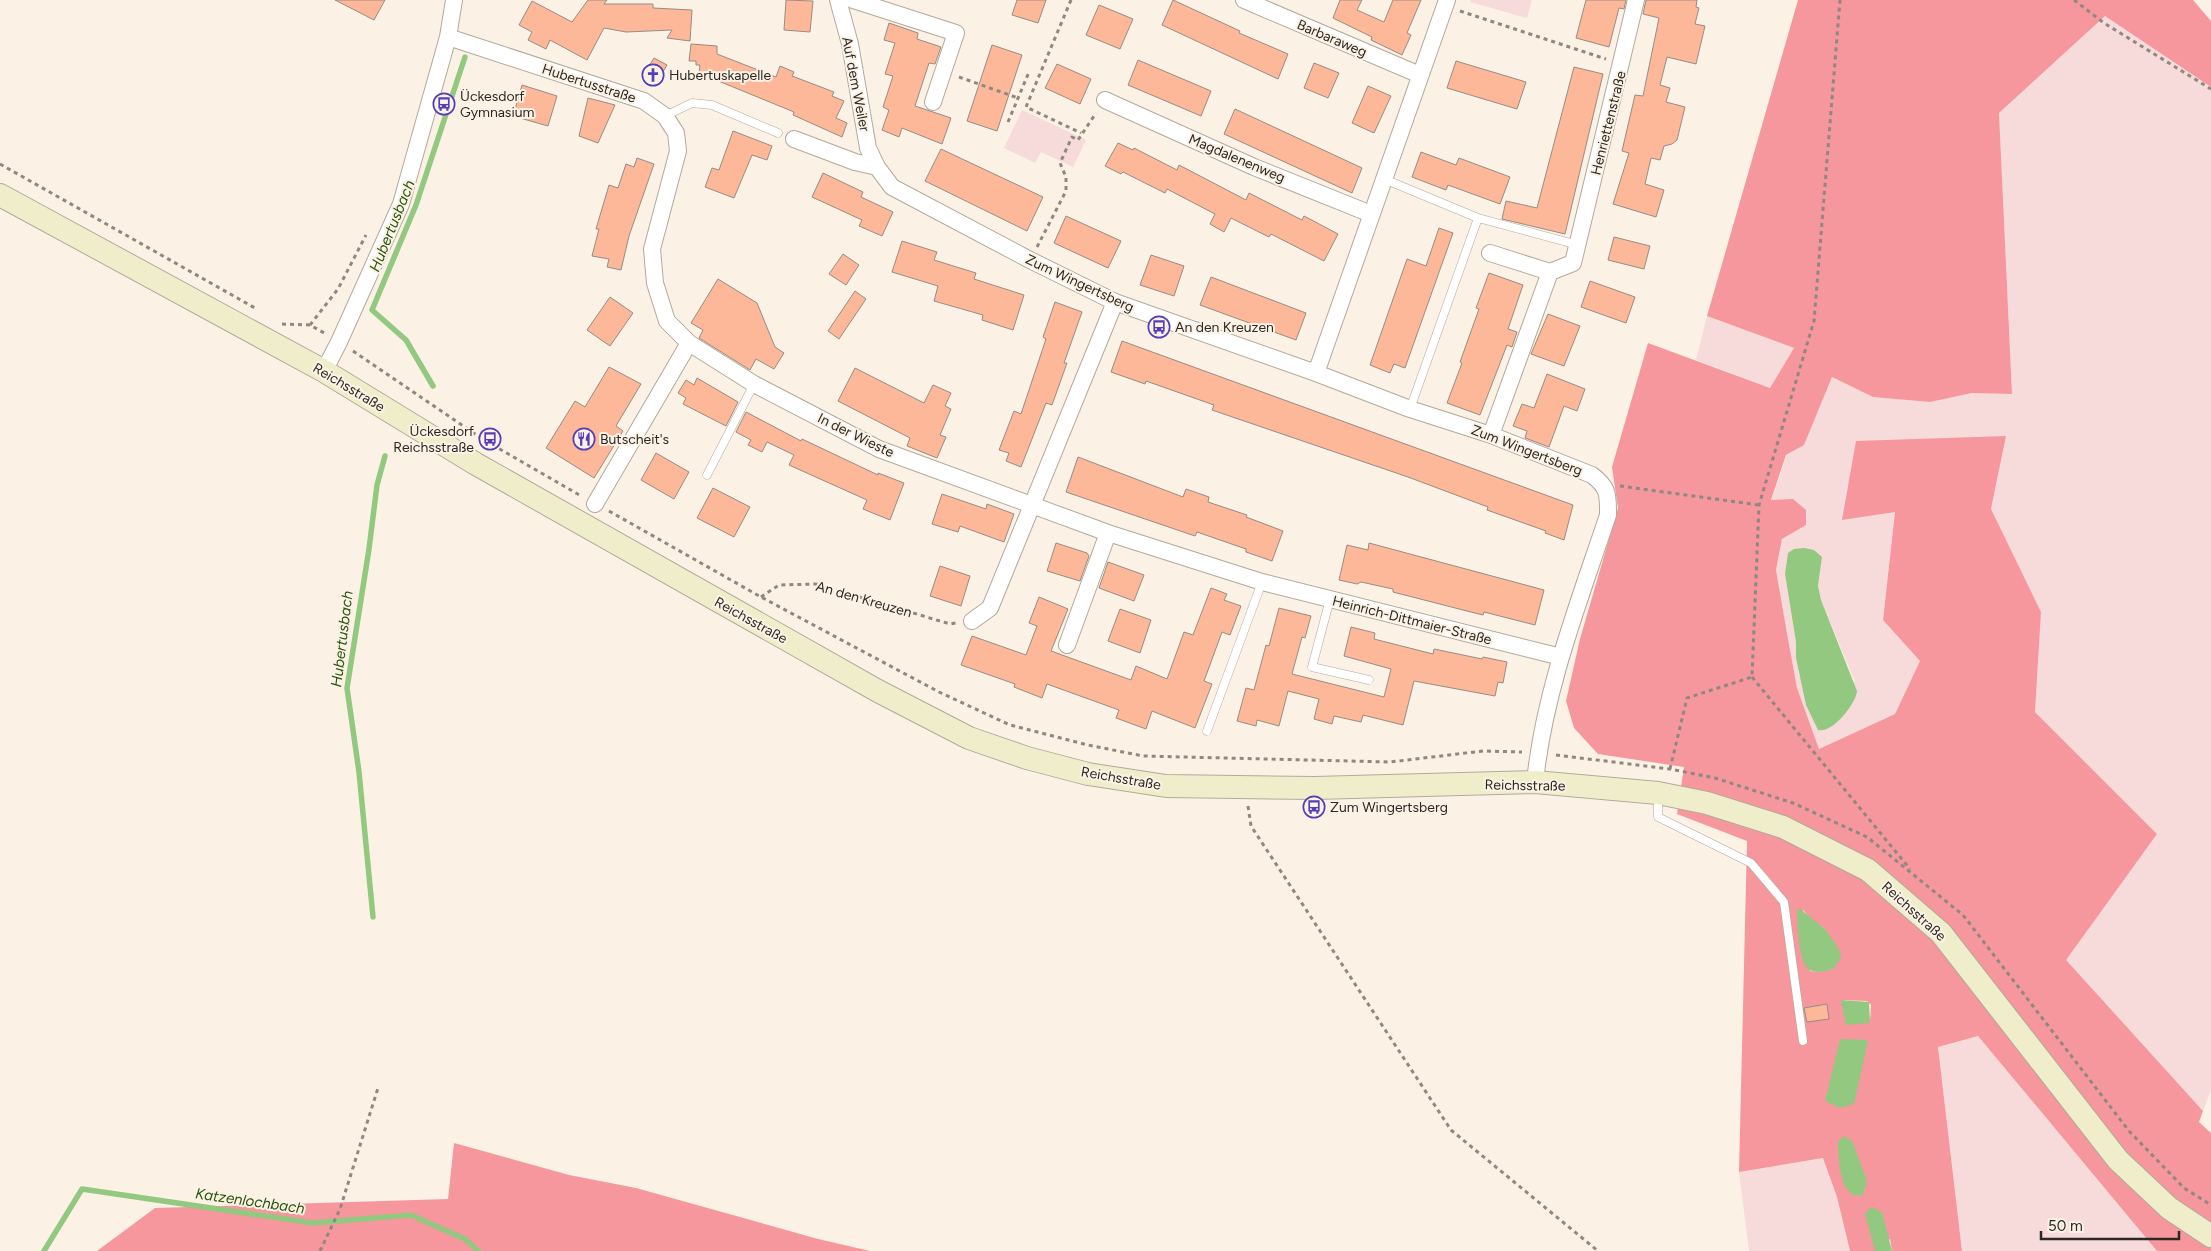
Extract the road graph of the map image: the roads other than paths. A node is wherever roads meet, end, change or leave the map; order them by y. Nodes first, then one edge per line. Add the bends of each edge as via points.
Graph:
1 (454, 0) edge
2 (838, 0) edge
3 (853, 0) edge
4 (1244, 0) edge
5 (1636, 0) edge
6 (1446, 3) edge
7 (448, 37) junction
8 (1420, 75) junction
9 (1105, 100) road end
10 (933, 102) dead end
11 (665, 116) junction
12 (778, 133) dead end
13 (794, 139) dead end
14 (877, 167) junction
15 (1384, 179) junction
16 (0, 194) edge
17 (1371, 214) junction
18 (1478, 218) junction
19 (1578, 245) junction
20 (1490, 253) dead end
21 (1550, 272) junction
22 (1115, 302) junction
23 (689, 343) junction
24 (324, 371) junction
25 (1316, 373) junction
26 (754, 384) junction
27 (1410, 409) junction
28 (1491, 435) junction
29 (707, 475) dead end
30 (595, 504) road end
31 (1033, 505) junction
32 (1108, 533) junction
33 (1262, 582) junction
34 (1330, 599) junction
35 (972, 621) road end
36 (1067, 645) dead end
37 (1561, 657) junction
38 (1369, 680) dead end
39 (1207, 731) dead end
40 (1535, 782) junction
41 (1658, 793) junction
42 (1803, 1041) dead end
43 (2211, 1236) edge

1 - 7 street
2 - 14 street, Auf dem Weiler via 850,44 868,148
3 - 10 street via 956,33
4 - 8 street, Barbaraweg
5 - 19 street, Henriettenstraße
6 - 8 street
7 - 11 street, Hubertusstraße via 644,101
7 - 24 street via 401,204
8 - 15 street
9 - 17 street, Magdalenenweg via 1254,167
11 - 12 lane via 692,103 712,105
11 - 23 street, Hubertusstraße via 676,133 678,151 652,249 655,284 667,321
13 - 14 street
14 - 22 street, Zum Wingertsberg via 892,188
15 - 17 street
15 - 18 lane
16 - 24 main road, Reichsstraße
17 - 25 street
18 - 19 lane
18 - 27 lane
19 - 21 street, Henriettenstraße via 1573,264
20 - 21 street
21 - 28 street
22 - 25 street, Zum Wingertsberg
22 - 31 street
23 - 26 street, In der Wieste
23 - 30 street
24 - 40 main road, Reichsstraße via 476,464 921,715 969,738 1027,758 1088,774 1158,785 1315,788
25 - 27 street, Zum Wingertsberg
26 - 29 lane
26 - 31 street, In der Wieste via 879,449
27 - 28 street, Zum Wingertsberg
28 - 37 street, Zum Wingertsberg via 1592,474 1603,483 1608,493 1608,515
31 - 32 street, Heinrich-Dittmaier-Straße
31 - 35 street via 990,608
32 - 33 street, Heinrich-Dittmaier-Straße
32 - 36 street
33 - 34 street, Heinrich-Dittmaier-Straße
33 - 39 lane
34 - 37 street, Heinrich-Dittmaier-Straße
34 - 38 lane via 1312,666
37 - 40 street via 1538,753
40 - 41 main road, Reichsstraße
41 - 42 lane via 1658,816 1751,863 1784,902
41 - 43 main road, Reichsstraße via 1708,803 1783,827 1868,870 1941,933 2118,1160 2169,1208

